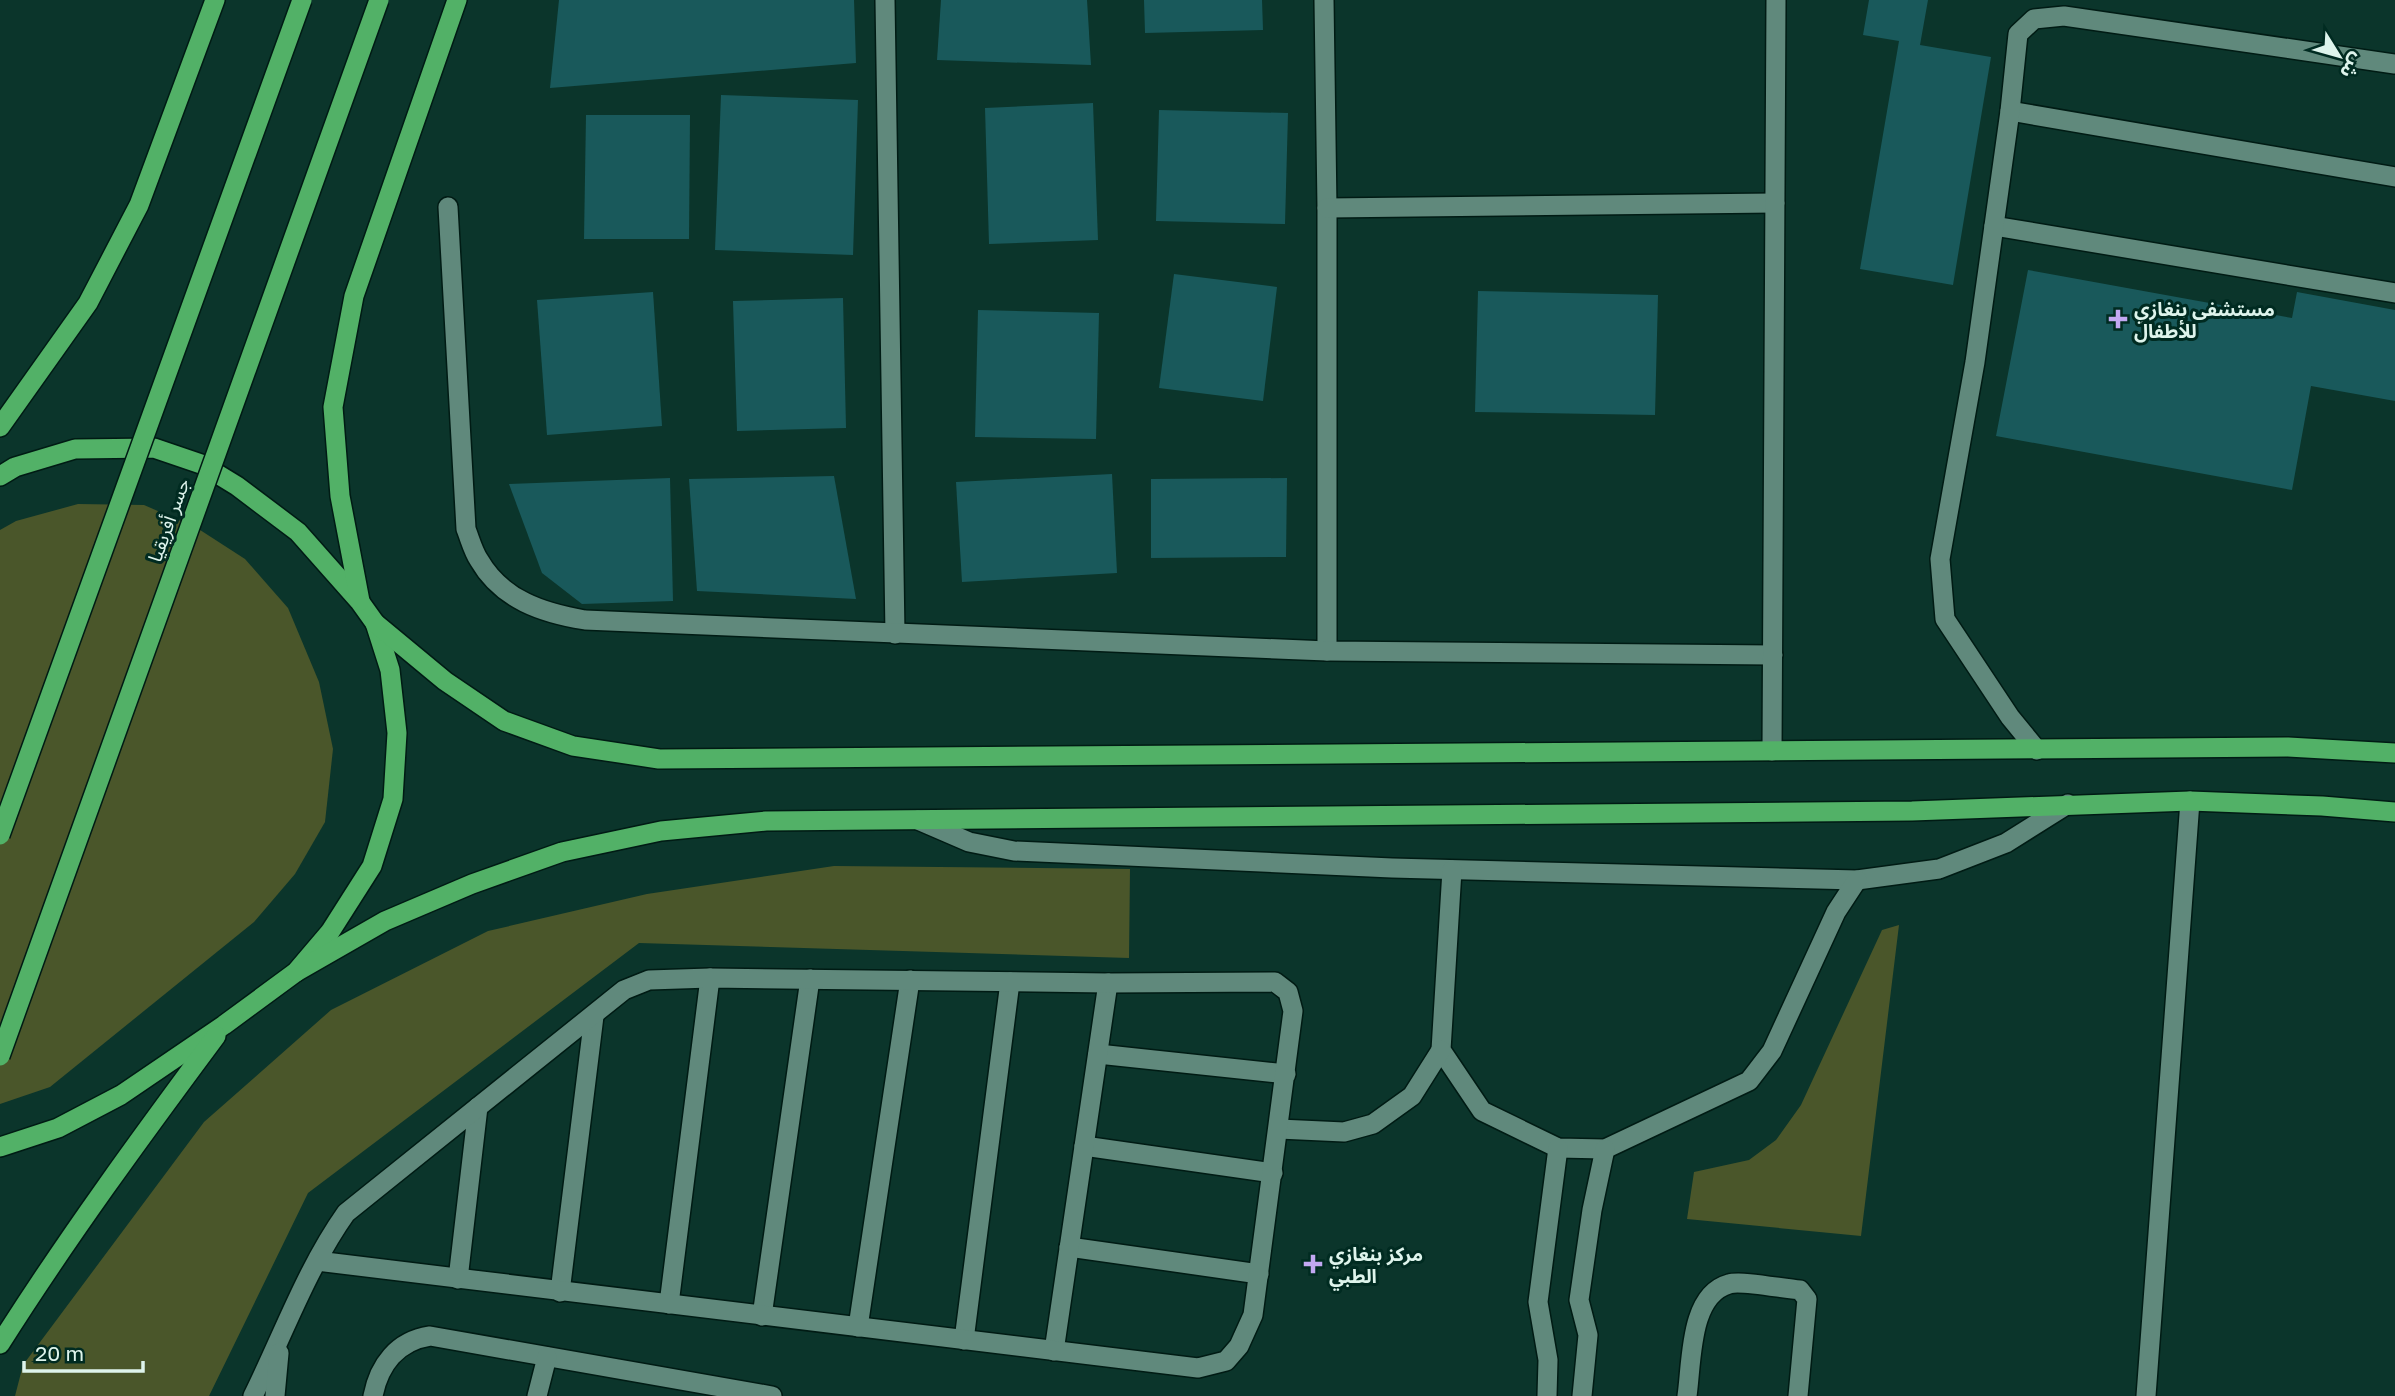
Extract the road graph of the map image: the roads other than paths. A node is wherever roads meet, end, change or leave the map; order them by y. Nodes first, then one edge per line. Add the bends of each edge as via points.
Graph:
1 (215, 0) edge
2 (302, 0) edge
3 (379, 0) edge
4 (457, 0) edge
5 (886, 0) edge
6 (1324, 0) edge
7 (1776, 0) edge
8 (2395, 64) edge
9 (2010, 111) junction
10 (2395, 177) edge
11 (1775, 203) junction
12 (449, 207) dead end
13 (1327, 208) junction
14 (1994, 226) junction
15 (2395, 293) edge
16 (0, 427) edge
17 (0, 475) edge
18 (360, 602) junction
19 (375, 623) junction
20 (895, 634) junction
21 (1327, 651) junction
22 (1773, 655) junction
23 (2037, 750) junction
24 (1772, 751) junction
25 (2395, 753) edge
26 (2190, 801) junction
27 (2068, 804) junction
28 (2395, 812) edge
29 (918, 820) junction
30 (0, 835) edge
31 (1452, 870) junction
32 (1857, 880) junction
33 (296, 972) junction
34 (710, 978) junction
35 (810, 979) junction
36 (910, 980) junction
37 (1010, 982) junction
38 (1108, 983) junction
39 (594, 1016) junction
40 (224, 1025) junction
41 (1441, 1050) junction
42 (1098, 1054) junction
43 (0, 1056) edge
44 (1286, 1074) junction
45 (478, 1107) junction
46 (1279, 1129) junction
47 (1084, 1146) junction
48 (0, 1147) edge
49 (1558, 1148) junction
50 (1605, 1149) junction
51 (1273, 1173) junction
52 (1069, 1247) junction
53 (317, 1261) junction
54 (1259, 1274) junction
55 (458, 1279) junction
56 (560, 1292) junction
57 (669, 1304) junction
58 (762, 1316) junction
59 (858, 1327) junction
60 (964, 1340) junction
61 (280, 1342) junction
62 (0, 1345) edge
63 (1054, 1351) junction
64 (547, 1357) junction
65 (253, 1396) edge
66 (275, 1396) edge
67 (373, 1396) edge
68 (537, 1396) edge
69 (772, 1396) edge
70 (1547, 1396) edge
71 (1582, 1396) edge
72 (1688, 1396) edge
73 (1798, 1396) edge
74 (2146, 1396) edge

1 - 16 highway via 139,205 88,303
2 - 30 highway, bridge
3 - 43 highway, جسر أفريقيا, bridge
4 - 18 highway via 354,296 333,407 340,496
5 - 20 street
6 - 13 street
7 - 11 street
8 - 9 street via 2064,16 2034,19 2018,34
9 - 10 street
9 - 14 street
11 - 13 street
11 - 22 street
12 - 20 street via 466,529 479,561 500,585 523,603 549,614 585,620
13 - 21 street
14 - 15 street
14 - 23 street via 1940,559 1945,619
17 - 18 highway via 75,449 154,448 201,464 298,532
18 - 19 highway
19 - 24 highway via 445,681 504,721 573,746 659,759
19 - 33 highway via 390,670 397,733 393,799 372,866 330,932
20 - 21 street
21 - 22 street
22 - 24 street
23 - 24 highway
23 - 25 highway via 2288,747
26 - 27 highway
26 - 28 highway
26 - 74 street
27 - 29 highway via 1912,811
27 - 32 street via 2006,843 1939,869
29 - 31 street via 969,842 1014,852
29 - 33 highway via 766,821 661,831 562,852 384,921
31 - 32 street
31 - 41 street
32 - 50 street via 1836,912 1772,1051 1749,1081
33 - 40 highway
34 - 35 street
34 - 39 street via 649,981 624,990
34 - 57 street
35 - 36 street
35 - 58 street
36 - 37 street
36 - 59 street
37 - 38 street
37 - 60 street
38 - 42 street
38 - 44 street via 1275,982 1288,992 1293,1011
39 - 45 street
39 - 56 street
40 - 48 highway via 121,1095 58,1128
40 - 62 highway via 117,1170
41 - 46 street via 1412,1096 1373,1124 1344,1132
41 - 49 street via 1482,1111
42 - 44 street
42 - 47 street
44 - 46 street
45 - 53 street via 346,1213
45 - 55 street
46 - 51 street
47 - 51 street
47 - 52 street
49 - 50 street
49 - 70 street via 1538,1302 1548,1360
50 - 71 street via 1578,1300 1588,1335
51 - 54 street
52 - 54 street
52 - 63 street
53 - 55 street
53 - 61 street
54 - 63 street via 1253,1315 1239,1346 1226,1361 1198,1368
55 - 56 street
56 - 57 street
57 - 58 street
58 - 59 street
59 - 60 street
60 - 63 street
61 - 65 street
61 - 66 street
64 - 67 street via 448,1338 415,1339 385,1363
64 - 68 street
64 - 69 street
72 - 73 street via 1697,1319 1712,1292 1731,1283 1800,1290 1807,1299

